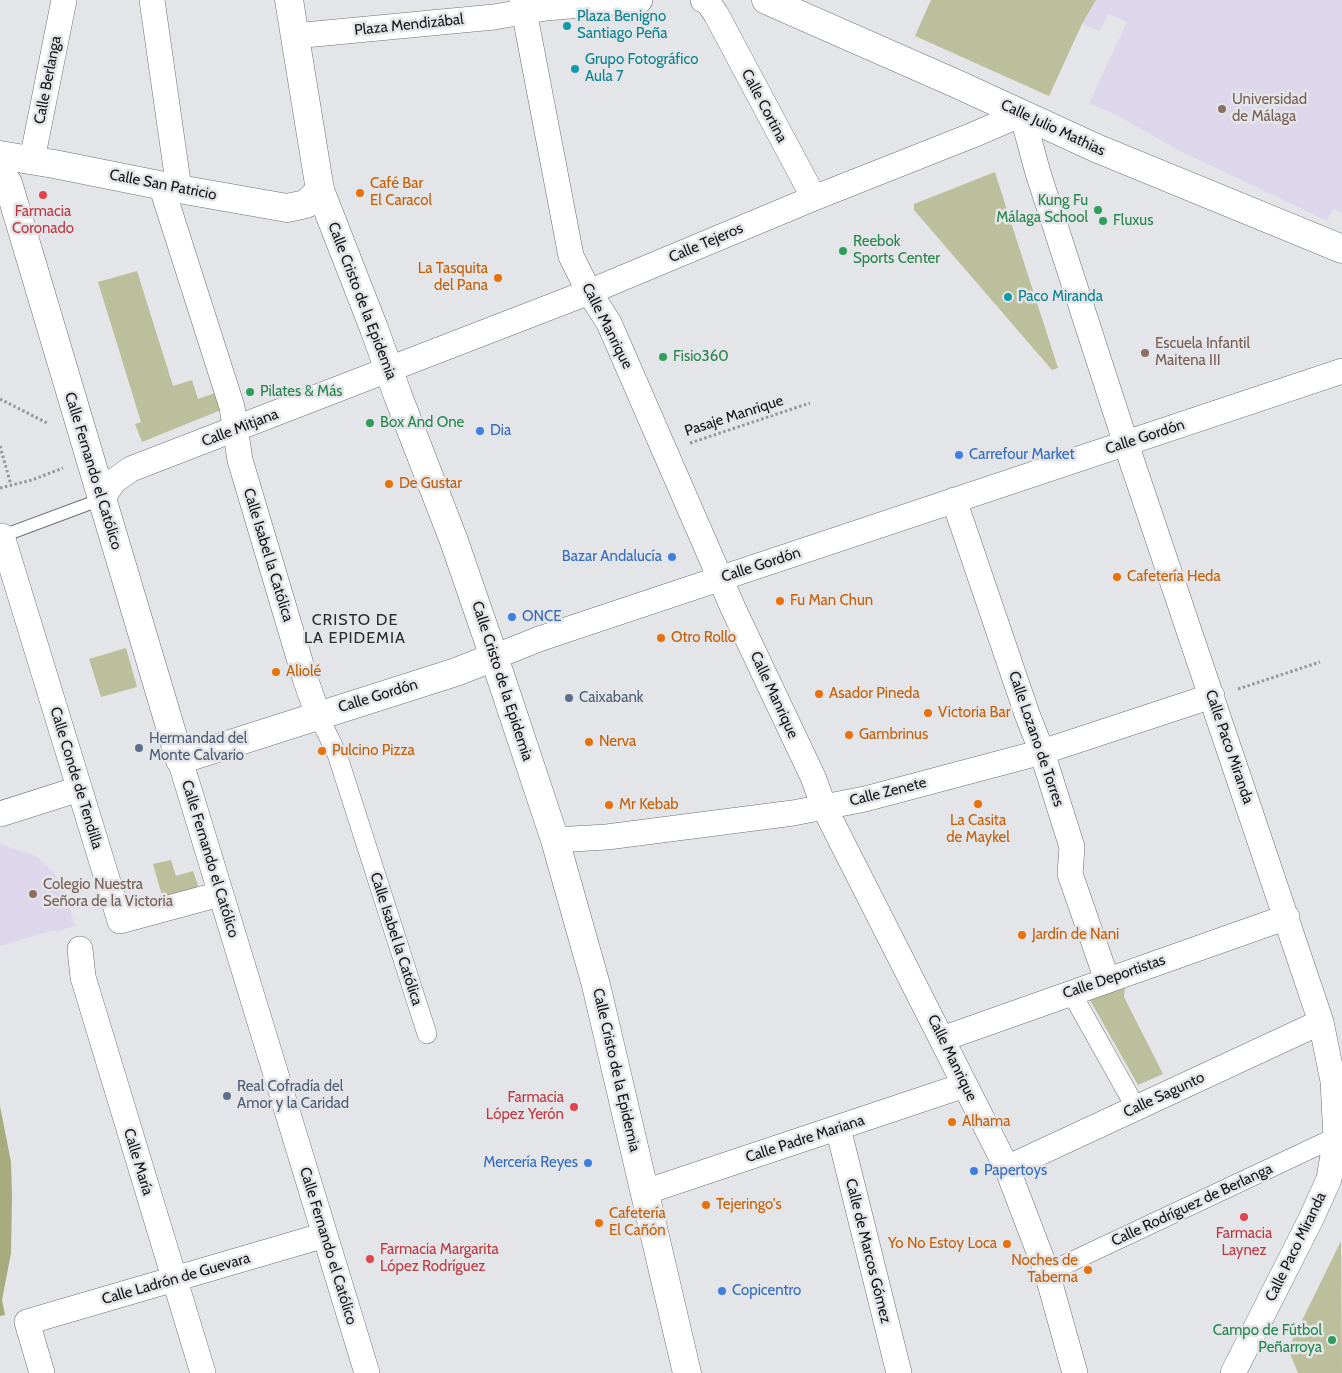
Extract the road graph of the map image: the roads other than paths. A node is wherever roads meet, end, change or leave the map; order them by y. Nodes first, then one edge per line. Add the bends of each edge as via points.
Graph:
1 (64, 0) edge
2 (152, 0) edge
3 (289, 0) edge
4 (640, 0) edge
5 (766, 0) edge
6 (714, 5) edge
7 (523, 6) edge
8 (294, 36) junction
9 (1022, 114) junction
10 (0, 155) edge
11 (32, 160) junction
12 (0, 174) edge
13 (170, 187) junction
14 (320, 190) junction
15 (814, 198) junction
16 (1342, 249) edge
17 (589, 292) junction
18 (388, 369) junction
19 (1342, 372) edge
20 (236, 430) junction
21 (1126, 444) junction
22 (102, 499) junction
23 (954, 500) junction
24 (1, 538) edge
25 (720, 579) junction
26 (494, 657) junction
27 (1209, 688) junction
28 (318, 715) junction
29 (1042, 752) junction
30 (180, 760) junction
31 (79, 789) junction
32 (824, 806) junction
33 (0, 814) edge
34 (554, 840) junction
35 (220, 894) junction
36 (1287, 917) junction
37 (80, 949) dead end
38 (1107, 980) junction
39 (1071, 992) junction
40 (1321, 1022) junction
41 (427, 1034) dead end
42 (942, 1038) junction
43 (965, 1085) junction
44 (1136, 1108) junction
45 (838, 1128) junction
46 (1336, 1138) junction
47 (1007, 1168) junction
48 (644, 1192) junction
49 (325, 1235) junction
50 (1047, 1273) junction
51 (174, 1280) junction
52 (42, 1373) edge
53 (202, 1373) edge
54 (367, 1373) edge
55 (687, 1373) edge
56 (899, 1373) edge
57 (1075, 1373) edge
58 (1233, 1373) edge

1 - 11 street, Calle Berlanga
2 - 13 street, Calle Isabel la Católica
3 - 8 street, Calle Cristo de la Epidemia
4 - 7 street via 546,8
5 - 9 street, Calle Julio Mathias
6 - 15 street, Calle Cortina
7 - 8 street, Plaza Mendizábal via 494,17
7 - 17 street, Calle Manrique via 571,256
8 - 14 street, Calle Cristo de la Epidemia
9 - 15 street, Calle Tejeros
9 - 16 street, Calle Julio Mathias via 1096,148
9 - 21 street, Calle Paco Miranda
10 - 11 street, Calle San Patricio
11 - 13 street, Calle San Patricio
12 - 22 street, Calle Fernando el Católico via 8,183
13 - 14 street, Calle San Patricio via 288,208 306,204
13 - 20 street, Calle Isabel la Católica
14 - 18 street, Calle Cristo de la Epidemia
15 - 17 street, Calle Tejeros
17 - 18 street, Calle Tejeros
17 - 25 street, Calle Manrique via 608,323
18 - 20 street, Calle Mitjana
18 - 26 street, Calle Cristo de la Epidemia via 454,541
19 - 21 street, Calle Gordón
20 - 22 street, Calle Mitjana via 131,469 114,481
20 - 28 street, Calle Isabel la Católica via 240,460
21 - 23 street, Calle Gordón
21 - 27 street, Calle Paco Miranda
22 - 24 lane
22 - 30 street, Calle Fernando el Católico
23 - 25 street, Calle Gordón
23 - 29 street, Calle Lozano de Torres
24 - 31 street, Calle Conde de Tendilla
25 - 26 street, Calle Gordón
25 - 32 street, Calle Manrique
26 - 28 street, Calle Gordón
26 - 34 street, Calle Cristo de la Epidemia
27 - 29 street, Calle Zenete
27 - 36 street, Calle Paco Miranda
28 - 30 street, Calle Gordón
28 - 41 street, Calle Isabel la Católica via 337,754
29 - 32 street, Calle Zenete via 865,800
29 - 38 street, Calle Lozano de Torres via 1072,847 1070,874
30 - 35 street, Calle Fernando el Católico
31 - 33 street
31 - 35 street, Calle Conde de Tendilla via 120,921
32 - 34 street, Calle Zenete via 793,813 607,837
32 - 42 street, Calle Manrique
34 - 48 street, Calle Cristo de la Epidemia via 596,985
35 - 49 street, Calle Fernando el Católico
36 - 38 street, Calle Deportistas
36 - 40 street, Calle Paco Miranda
37 - 51 street, Calle María via 83,977
38 - 39 street, Calle Deportistas
39 - 42 street, Calle Deportistas
39 - 44 street
40 - 44 street, Calle Sagunto
40 - 46 street, Calle Paco Miranda via 1333,1081
42 - 43 street, Calle Manrique
43 - 45 street, Calle Padre Mariana
43 - 47 street, Calle Manrique
44 - 47 street, Calle Sagunto
45 - 48 street, Calle Padre Mariana
45 - 56 street, Calle de Marcos Gómez
46 - 50 street, Calle Rodríguez de Berlanga
46 - 58 street, Calle Paco Miranda via 1329,1179
47 - 50 street, Calle Manrique
48 - 55 street, Calle Cristo de la Epidemia
49 - 51 street, Calle Ladrón de Guevara
49 - 54 street, Calle Fernando el Católico
50 - 57 street, Calle Manrique
51 - 52 street, Calle Ladrón de Guevara via 27,1322
51 - 53 street, Calle María

